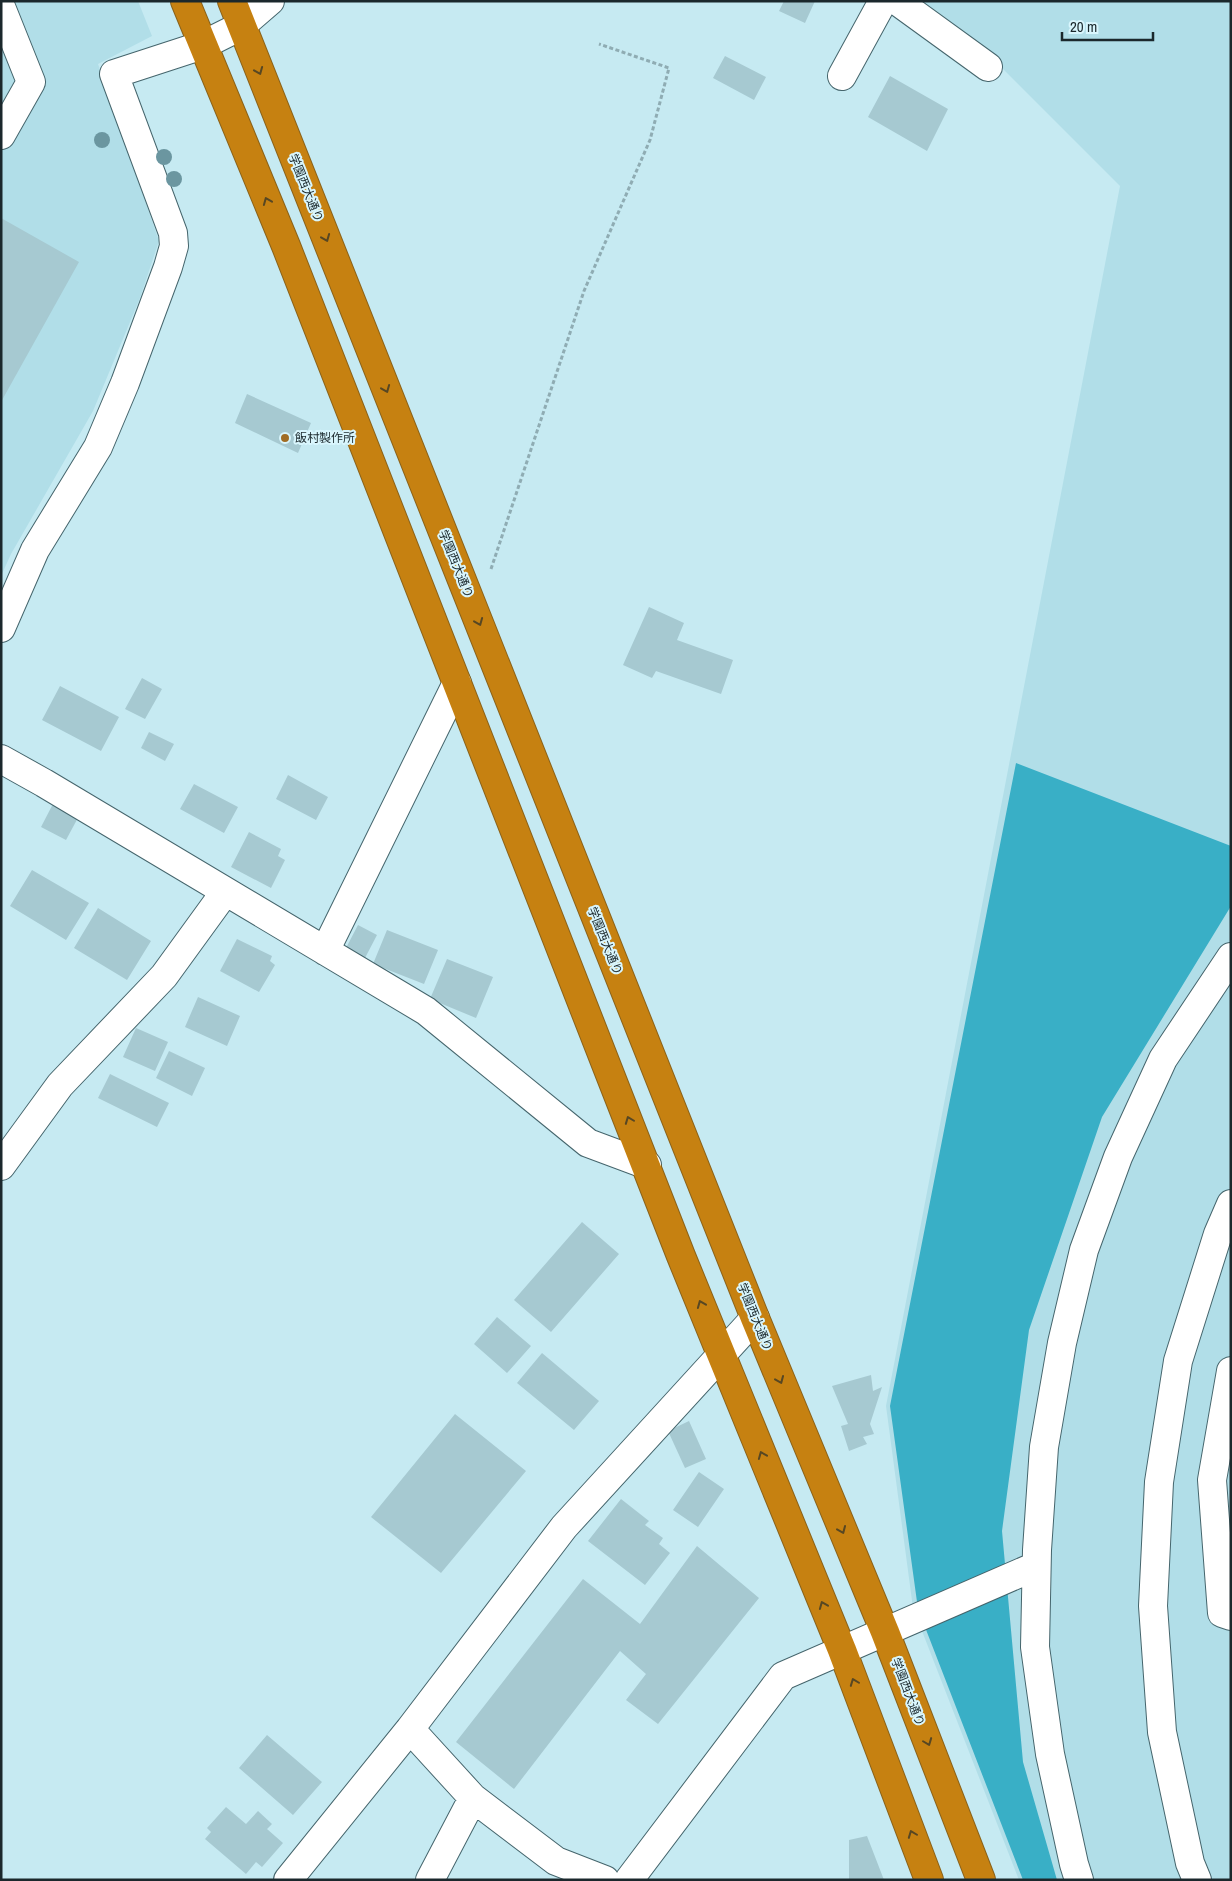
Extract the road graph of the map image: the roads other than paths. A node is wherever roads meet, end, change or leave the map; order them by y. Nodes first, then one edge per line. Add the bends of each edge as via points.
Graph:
1 (185, 1) edge
2 (232, 1) edge
3 (270, 1) edge
4 (882, 1) edge
5 (897, 1) edge
6 (1, 7) edge
7 (241, 26) junction
8 (203, 45) junction
9 (988, 67) dead end
10 (842, 76) dead end
11 (1, 135) edge
12 (1, 628) edge
13 (458, 683) junction
14 (1, 759) edge
15 (225, 892) junction
16 (325, 951) junction
17 (1231, 957) edge
18 (647, 1165) junction
19 (1, 1166) edge
20 (1231, 1204) edge
21 (755, 1318) junction
22 (722, 1356) junction
23 (1231, 1371) edge
24 (1036, 1566) junction
25 (1231, 1616) edge
26 (885, 1632) junction
27 (842, 1650) junction
28 (410, 1729) junction
29 (473, 1798) junction
30 (554, 1870) edge
31 (288, 1880) edge
32 (430, 1880) edge
33 (605, 1880) edge
34 (629, 1880) edge
35 (929, 1880) edge
36 (981, 1880) edge
37 (1079, 1880) edge
38 (1197, 1880) edge

1 - 8 highway
2 - 7 highway, 学園西大通り
3 - 7 street
4 - 10 street
5 - 9 street
6 - 11 street via 31,82
7 - 8 street
7 -> 21 highway, 学園西大通り
8 - 12 street via 114,74 173,233 174,246 125,383 98,447 35,550
13 -> 8 highway
13 - 16 street
18 -> 13 highway
14 - 15 street
15 - 16 street
15 - 19 street via 164,976 60,1085
16 - 18 street via 426,1011 588,1143
17 - 24 street via 1163,1059 1118,1157 1084,1250 1062,1343 1044,1446
22 -> 18 highway
20 - 38 street via 1218,1234 1178,1360 1159,1482 1153,1606 1162,1732 1190,1863
21 - 22 street
21 -> 26 highway, 学園西大通り
27 -> 22 highway
22 - 28 street via 564,1527
23 - 25 street via 1212,1480 1222,1613
24 - 26 street
24 - 37 street via 1035,1647 1050,1754
26 - 27 street
26 -> 36 highway, 学園西大通り
27 - 34 street via 784,1676
35 -> 27 highway
28 - 29 street
28 - 31 street
29 - 30 street
29 - 32 street
30 - 33 street

